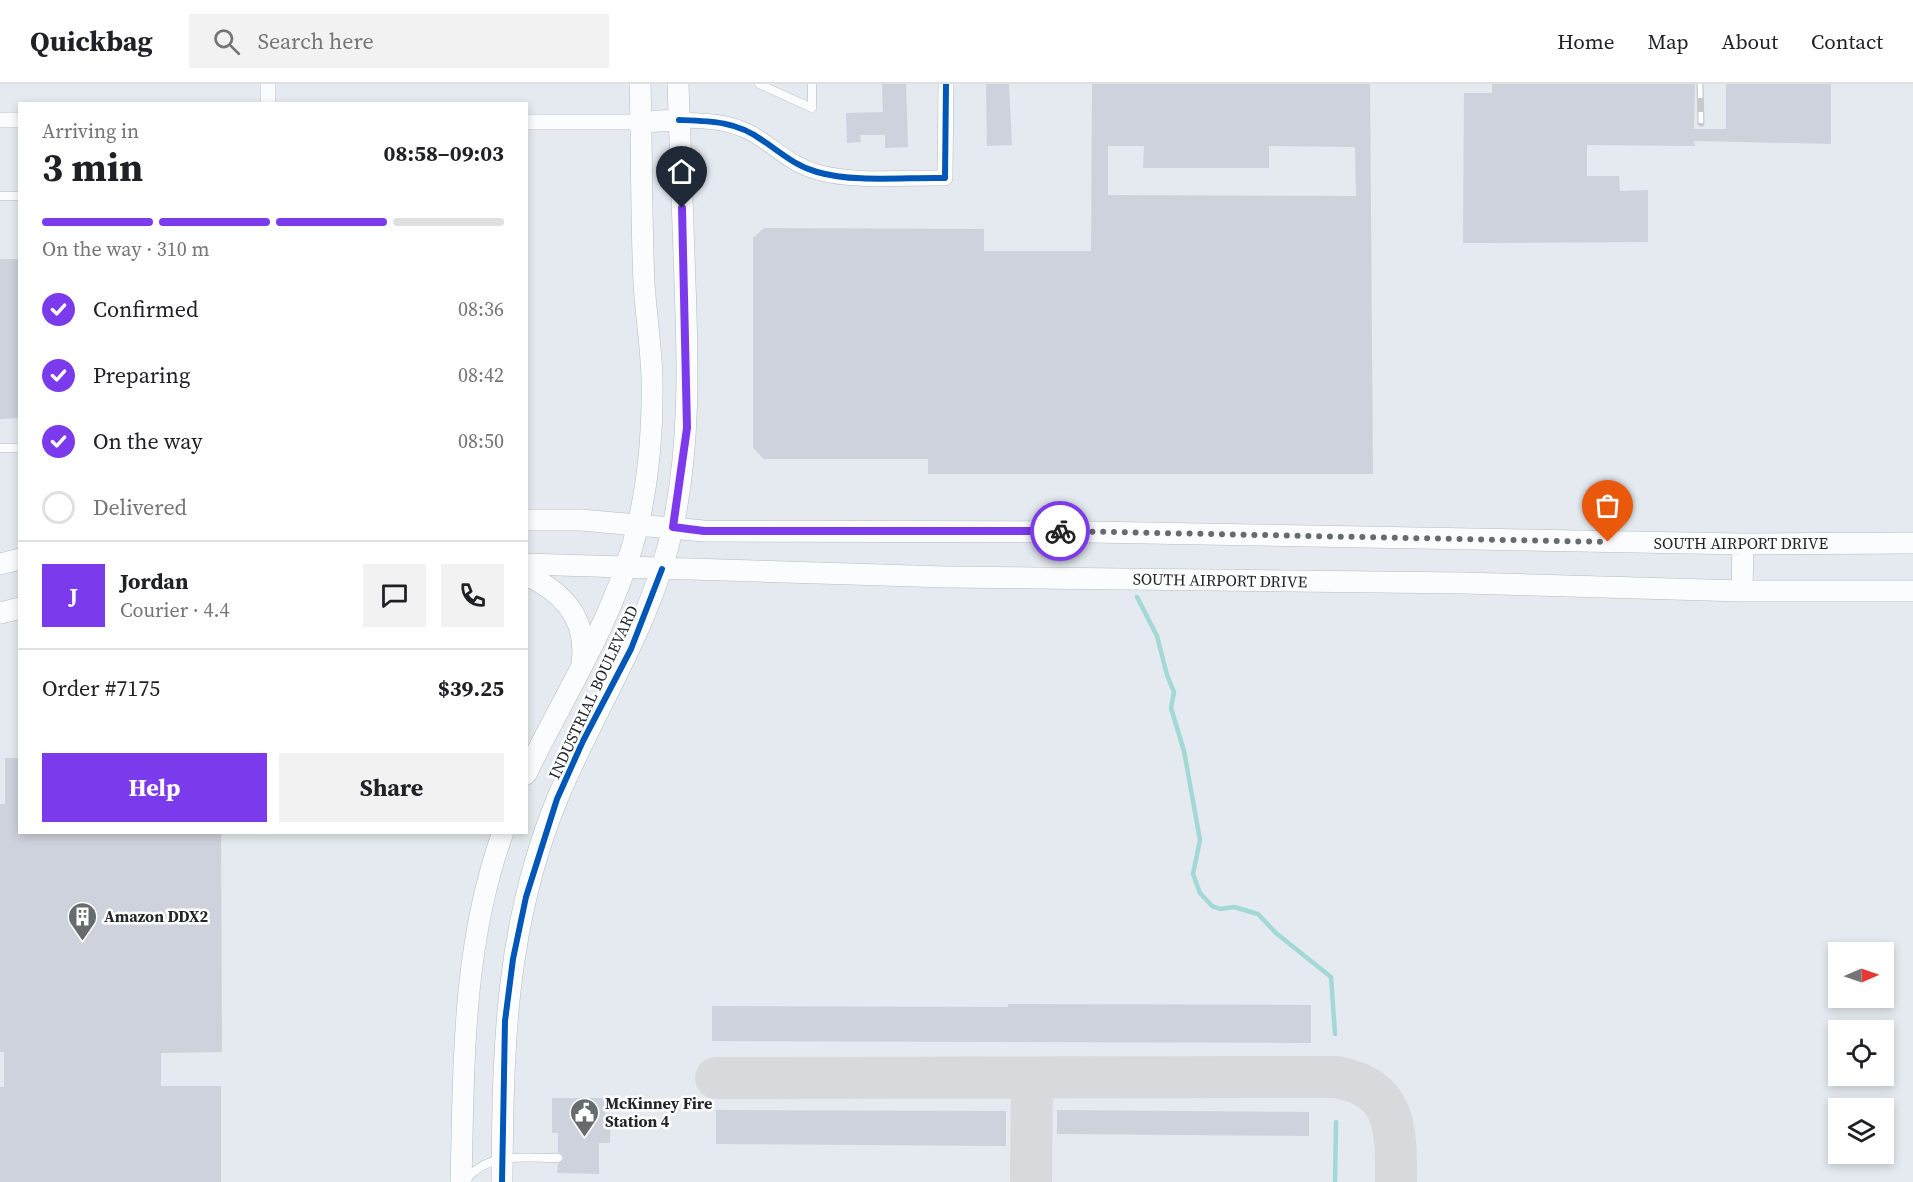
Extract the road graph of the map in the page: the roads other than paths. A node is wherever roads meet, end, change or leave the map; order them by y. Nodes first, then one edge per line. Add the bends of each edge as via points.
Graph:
1 (268, 84) edge
2 (640, 84) edge
3 (678, 84) edge
4 (759, 84) edge
5 (812, 84) edge
6 (946, 84) edge
7 (268, 102) edge
8 (0, 120) edge
9 (18, 120) edge
10 (680, 120) junction
11 (528, 122) edge
12 (641, 122) junction
13 (0, 196) edge
14 (18, 196) edge
15 (0, 448) edge
16 (18, 448) edge
17 (528, 520) edge
18 (638, 524) junction
19 (673, 527) junction
20 (1913, 543) edge
21 (1743, 544) junction
22 (18, 560) edge
23 (0, 564) edge
24 (528, 564) edge
25 (626, 567) junction
26 (662, 569) junction
27 (528, 576) edge
28 (1742, 591) junction
29 (1913, 591) edge
30 (18, 608) edge
31 (0, 613) edge
32 (581, 671) junction
33 (528, 770) edge
34 (502, 834) edge
35 (502, 1158) junction
36 (558, 1158) dead end
37 (463, 1182) edge
38 (502, 1182) edge

1 - 7 street
2 - 12 main road, INDUSTRIAL BOULEVARD
3 - 10 main road, INDUSTRIAL BOULEVARD
4 - 5 lane via 812,108
6 - 10 street via 945,178 818,172 731,124
8 - 9 street
10 - 12 main road
10 - 19 main road, INDUSTRIAL BOULEVARD via 688,418
11 - 12 street
12 - 18 main road, INDUSTRIAL BOULEVARD via 644,275 652,395 649,459
13 - 14 lane
15 - 16 lane
17 - 18 main road, SOUTH AIRPORT DRIVE
18 - 19 main road, SOUTH AIRPORT DRIVE
18 - 25 main road, INDUSTRIAL BOULEVARD
19 - 21 main road, SOUTH AIRPORT DRIVE via 704,531 1090,531
19 - 26 main road, INDUSTRIAL BOULEVARD
20 - 21 main road, SOUTH AIRPORT DRIVE
21 - 28 main road
22 - 23 main road
24 - 25 main road, SOUTH AIRPORT DRIVE
25 - 26 main road, SOUTH AIRPORT DRIVE
25 - 32 main road, INDUSTRIAL BOULEVARD
26 - 28 main road, SOUTH AIRPORT DRIVE
26 - 35 main road, INDUSTRIAL BOULEVARD via 631,649 557,800 526,897 505,1021
27 - 32 main road via 553,590 575,614 583,638
28 - 29 main road, SOUTH AIRPORT DRIVE
30 - 31 main road
32 - 33 main road, INDUSTRIAL BOULEVARD
34 - 37 main road via 480,913 467,992
35 - 36 lane
35 - 37 lane via 478,1167
35 - 38 main road, INDUSTRIAL BOULEVARD

